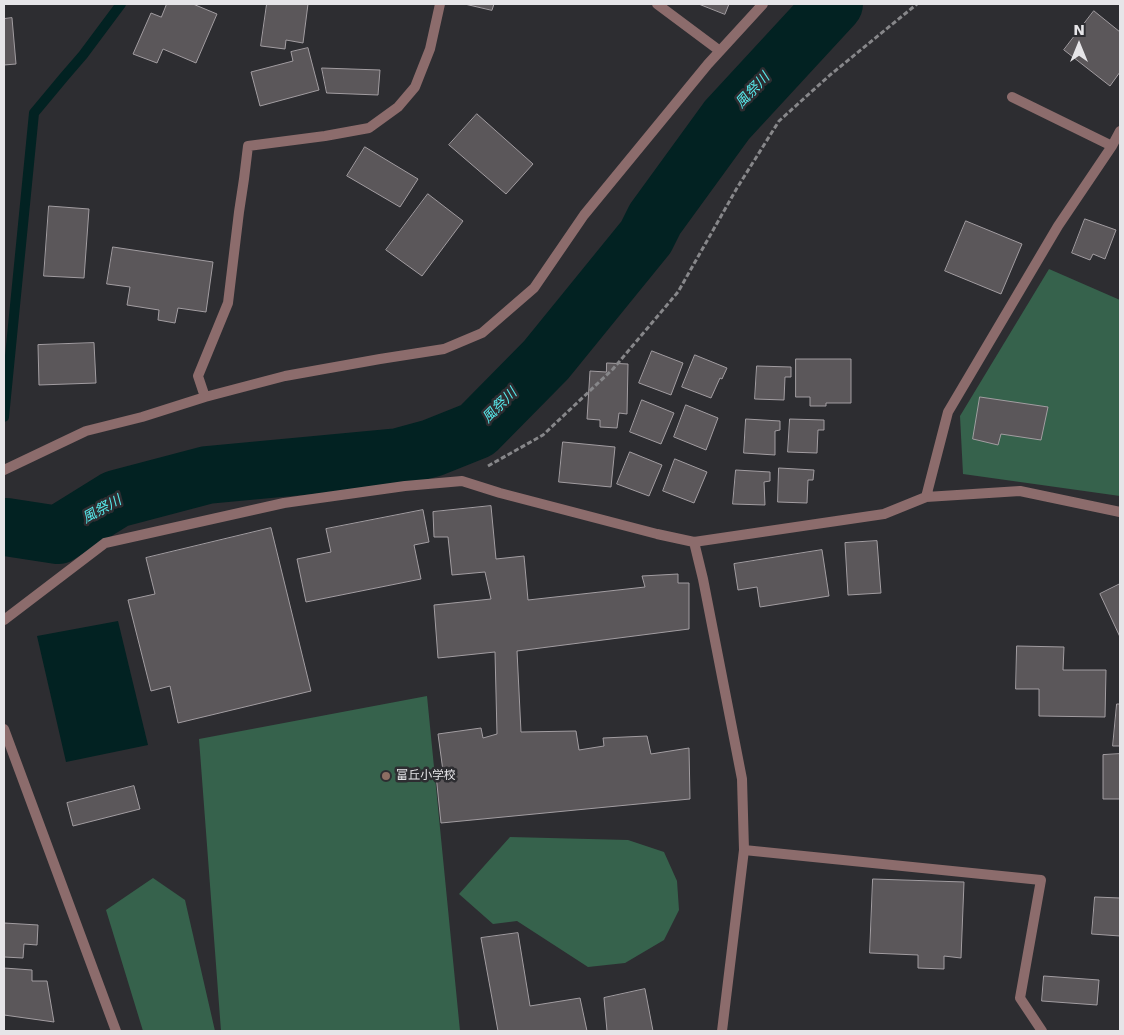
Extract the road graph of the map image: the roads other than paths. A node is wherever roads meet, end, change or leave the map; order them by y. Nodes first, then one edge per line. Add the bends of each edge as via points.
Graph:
1 (440, 4) edge
2 (657, 4) edge
3 (763, 4) edge
4 (720, 50) junction
5 (1012, 97) dead end
6 (1120, 131) edge
7 (1112, 146) junction
8 (205, 397) junction
9 (4, 470) edge
10 (926, 497) junction
11 (1120, 512) edge
12 (694, 542) junction
13 (4, 620) edge
14 (4, 729) edge
15 (744, 850) junction
16 (116, 1031) edge
17 (722, 1031) edge
18 (1042, 1031) edge

1 - 8 street via 430,50 415,87 398,107 368,128 248,146 228,303 198,376
2 - 4 street
3 - 4 street
4 - 8 street via 584,215 534,288 482,332 444,349 285,376
5 - 7 street
6 - 7 street
7 - 10 street via 1058,226 948,412
8 - 9 street via 86,431
10 - 11 street via 1020,491
10 - 12 street via 884,514
12 - 13 street via 462,481 404,486 284,503 105,543
12 - 15 street via 742,779
14 - 16 street
15 - 17 street
15 - 18 street via 1042,880 1020,998

